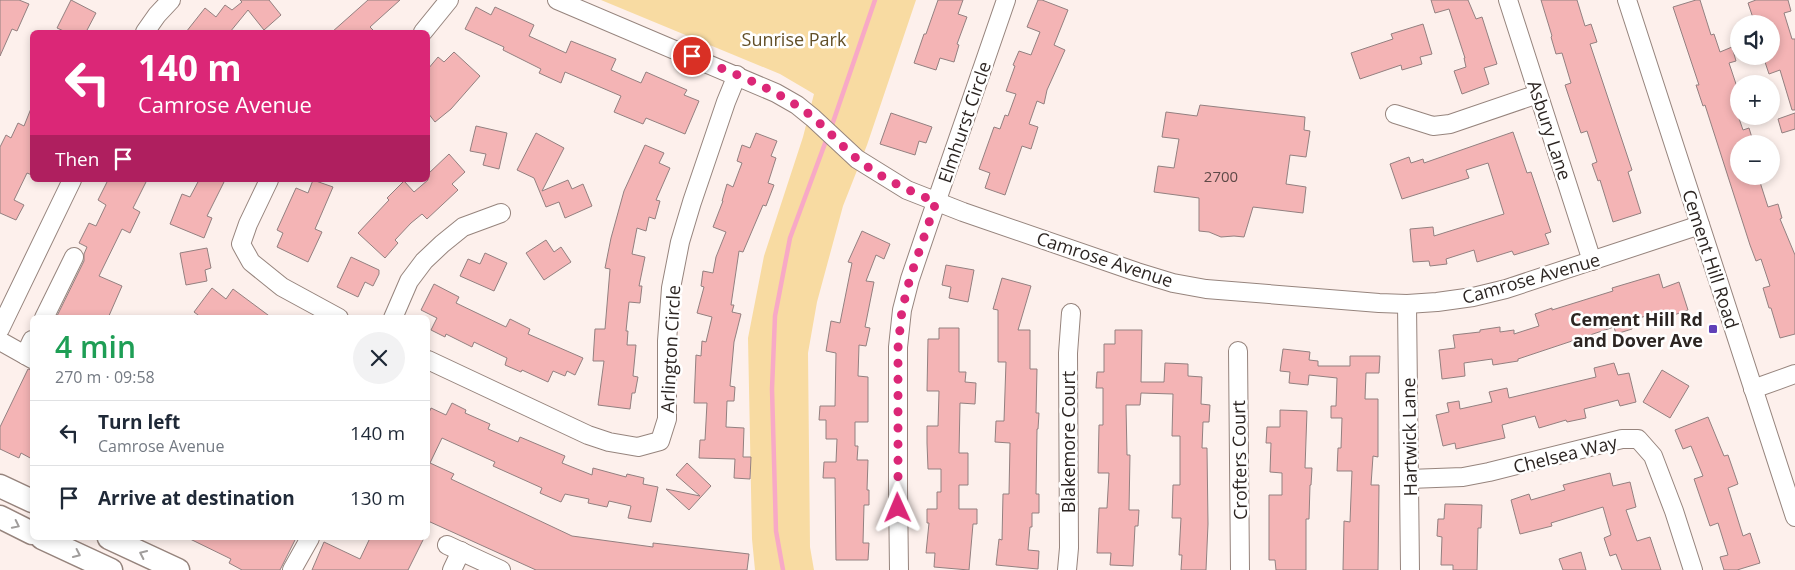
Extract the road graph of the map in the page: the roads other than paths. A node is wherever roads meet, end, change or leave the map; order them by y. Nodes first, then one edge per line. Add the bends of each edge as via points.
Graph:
1 (171, 0) edge
2 (449, 0) edge
3 (556, 0) edge
4 (1006, 0) edge
5 (1508, 0) edge
6 (1627, 0) edge
7 (146, 30) edge
8 (425, 30) edge
9 (737, 75) junction
10 (1538, 94) junction
11 (1395, 114) dead end
12 (71, 182) edge
13 (268, 182) edge
14 (936, 202) junction
15 (502, 213) dead end
16 (1700, 225) junction
17 (74, 257) dead end
18 (1592, 261) junction
19 (1407, 304) junction
20 (1071, 313) dead end
21 (45, 315) edge
22 (332, 315) edge
23 (394, 315) edge
24 (0, 330) edge
25 (0, 341) edge
26 (30, 351) edge
27 (1238, 351) dead end
28 (430, 361) edge
29 (1795, 374) edge
30 (1753, 389) junction
31 (1409, 479) junction
32 (0, 486) edge
33 (30, 500) edge
34 (0, 517) edge
35 (1795, 517) edge
36 (30, 532) edge
37 (46, 540) edge
38 (113, 540) edge
39 (309, 540) edge
40 (111, 570) edge
41 (178, 570) edge
42 (292, 570) edge
43 (452, 570) edge
44 (501, 570) edge
45 (899, 570) edge
46 (1067, 570) edge
47 (1240, 570) edge
48 (1410, 570) edge
49 (1693, 570) edge

1 - 7 street
2 - 8 street
3 - 9 street, Camrose Avenue
4 - 14 street, Elmhurst Circle
5 - 10 street, Asbury Lane
6 - 16 street, Cement Hill Road
9 - 14 street, Camrose Avenue via 797,105 857,158 907,190
9 - 28 street, Arlington Circle via 680,242 671,288 667,341 668,419 660,441 638,447 588,435
10 - 11 street via 1450,124 1433,126
10 - 18 street, Asbury Lane
12 - 24 street
13 - 22 street via 240,244 251,262 282,288
14 - 19 street, Camrose Avenue via 1173,283 1206,289
14 - 45 street, Elmhurst Circle via 910,278 898,348
15 - 23 street via 464,226 424,261 409,281
16 - 18 street, Camrose Avenue
16 - 30 street, Cement Hill Road
17 - 21 street
18 - 19 street, Camrose Avenue via 1473,297
19 - 31 street, Hartwick Lane
20 - 46 street, Blakemore Court
25 - 26 street
27 - 47 street, Crofters Court
29 - 30 street
30 - 35 street, Cement Hill Road
31 - 48 street, Hartwick Lane
31 - 49 street, Chelsea Way via 1463,477 1622,439 1638,439 1653,456
32 - 33 main road
34 -> 36 main road
37 -> 40 main road
41 -> 38 main road
39 - 42 street
43 - 44 street via 454,548

